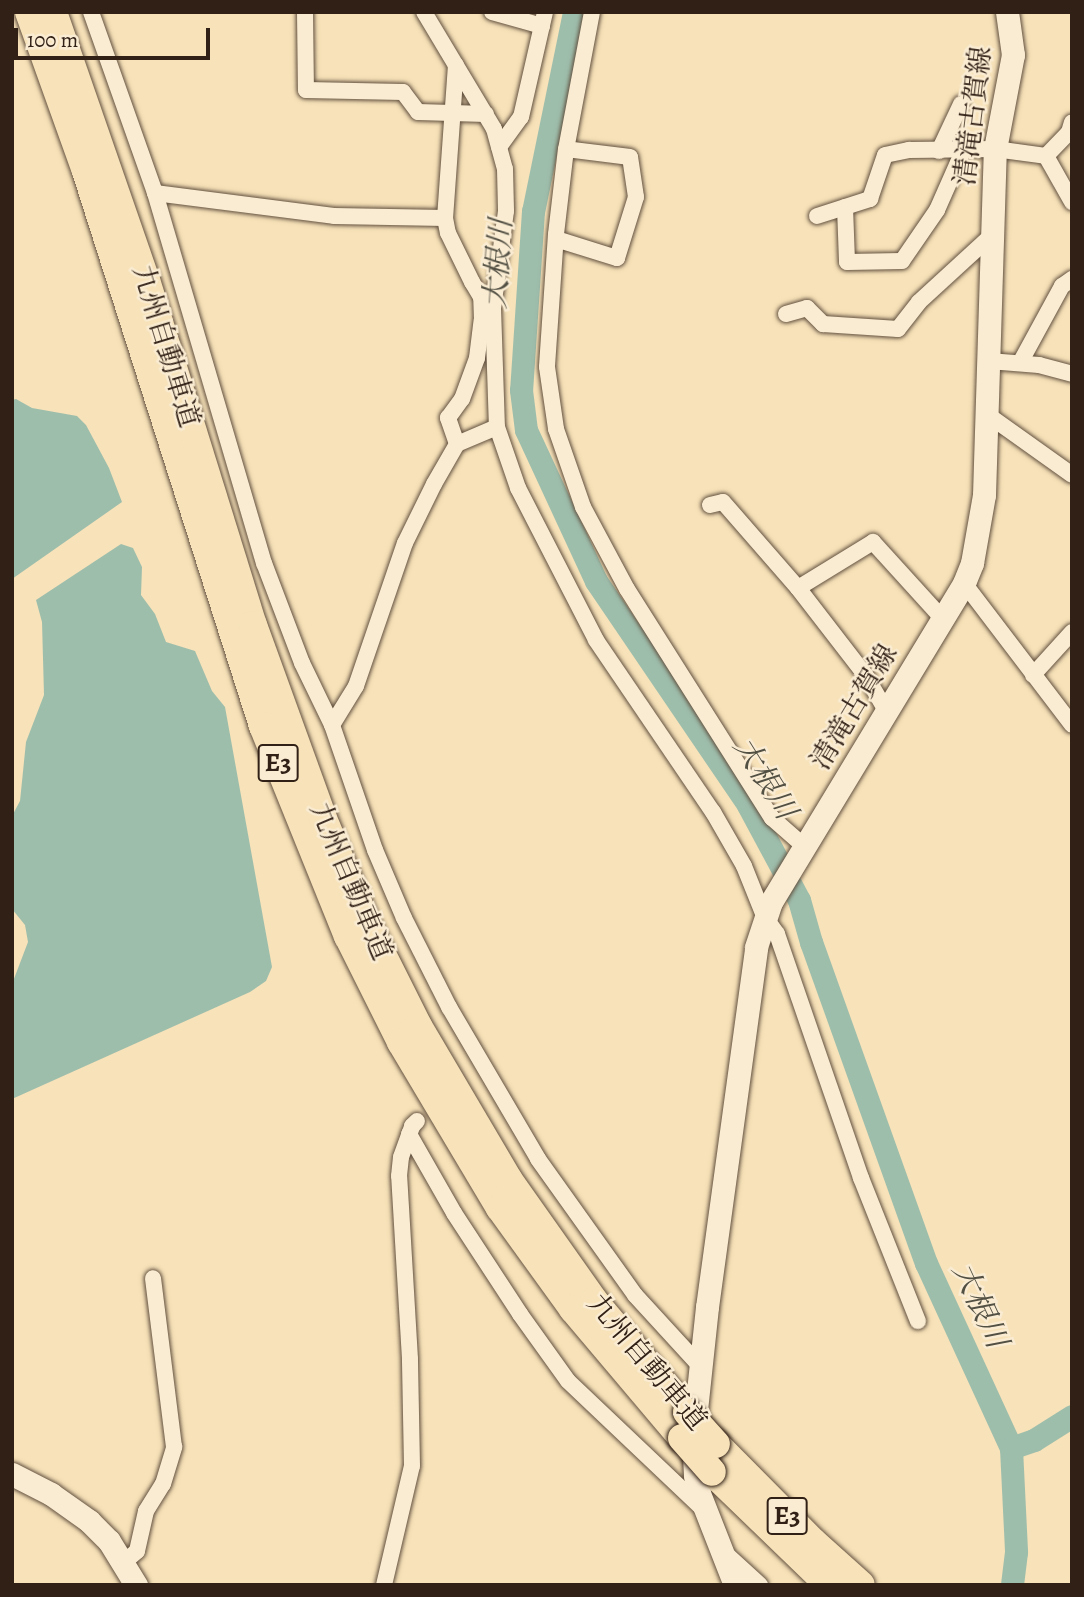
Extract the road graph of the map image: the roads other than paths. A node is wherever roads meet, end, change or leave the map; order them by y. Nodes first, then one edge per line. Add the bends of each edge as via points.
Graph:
1 (29, 12) edge
2 (53, 12) edge
3 (92, 12) edge
4 (305, 12) edge
5 (424, 12) edge
6 (492, 12) edge
7 (592, 12) edge
8 (1007, 12) edge
9 (543, 19) edge
10 (456, 65) junction
11 (961, 104) dead end
12 (453, 113) junction
13 (486, 114) junction
14 (1072, 122) edge
15 (499, 147) junction
16 (566, 149) junction
17 (995, 149) junction
18 (939, 151) junction
19 (963, 151) junction
20 (1046, 156) junction
21 (155, 193) junction
22 (1072, 202) edge
23 (845, 207) junction
24 (817, 216) dead end
25 (445, 218) junction
26 (992, 235) junction
27 (556, 239) junction
28 (1072, 279) edge
29 (487, 303) junction
30 (786, 314) dead end
31 (989, 361) junction
32 (1020, 363) junction
33 (1072, 374) edge
34 (988, 415) junction
35 (497, 427) junction
36 (457, 444) junction
37 (1072, 475) edge
38 (710, 505) dead end
39 (964, 583) junction
40 (798, 588) junction
41 (942, 618) junction
42 (1072, 632) edge
43 (1033, 675) junction
44 (886, 710) junction
45 (1072, 724) edge
46 (332, 725) junction
47 (805, 847) junction
48 (768, 909) junction
49 (153, 1278) dead end
50 (918, 1321) dead end
51 (701, 1367) junction
52 (684, 1425) junction
53 (12, 1474) edge
54 (706, 1513) junction
55 (724, 1552) junction
56 (124, 1562) junction
57 (136, 1585) edge
58 (384, 1585) edge
59 (735, 1585) edge
60 (760, 1585) edge
61 (829, 1585) edge
62 (861, 1585) edge

1 - 52 highway, 九州自動車道 / E3 via 86,171 263,726 348,936 401,1042 500,1208 582,1320
2 - 52 highway, 九州自動車道 / E3 via 146,280 253,625 322,816 365,919 418,1026 508,1179
3 - 21 street
4 - 12 street via 306,90 403,92 418,111
5 - 10 street
6 - 9 street
7 - 16 street
8 - 17 main road, 清滝古賀線 via 1013,55
9 - 15 street via 521,117
10 - 12 street
10 - 13 street
11 - 18 street
12 - 13 street
12 - 25 street
13 - 15 street
14 - 20 street via 1069,132
15 - 29 street via 505,169 506,211
16 - 27 street
16 - 27 street via 630,157 636,197 617,258
17 - 19 street
17 - 20 street
17 - 26 main road, 清滝古賀線
18 - 19 street
18 - 23 street via 885,155 870,199
19 - 23 street via 937,210 902,261 847,262
20 - 22 street
21 - 25 street via 334,216
21 - 46 street via 264,563 302,663
23 - 24 street
25 - 29 street via 448,233
26 - 30 street via 919,302 898,328 823,324 807,308
26 - 31 main road, 清滝古賀線
27 - 47 street via 547,367 556,429 583,507 628,589 772,818
28 - 32 street via 1062,286
29 - 35 street
29 - 36 street via 477,358 462,399 448,418
31 - 32 street
31 - 34 main road, 清滝古賀線
32 - 33 street
34 - 37 street
34 - 39 main road, 清滝古賀線 via 984,495 977,543
35 - 36 street
35 - 48 street via 518,488 596,640 713,812
36 - 46 street via 405,543 356,686
38 - 40 street via 723,502
39 - 41 main road, 清滝古賀線
39 - 43 street
40 - 41 street via 873,542
40 - 44 street via 866,676
41 - 44 main road, 清滝古賀線
42 - 43 street
43 - 45 street
44 - 47 main road, 清滝古賀線
46 - 51 street via 375,850 482,1077 635,1295
47 - 48 main road, 清滝古賀線
48 - 50 street via 861,1178
48 - 51 main road, 清滝古賀線 via 756,947
49 - 56 street via 173,1447 163,1484 146,1511 137,1551
51 - 54 main road, 清滝古賀線 via 693,1438 695,1475
52 - 61 highway, 九州自動車道 / E3, bridge via 712,1472
52 - 62 highway, 九州自動車道 / E3, bridge via 716,1444
53 - 56 main road via 72,1507 109,1541
54 - 55 main road, 清滝古賀線
54 - 58 street via 568,1381 476,1247 413,1127 401,1157 399,1218 410,1359 412,1466
55 - 59 main road, 清滝古賀線
55 - 60 street
56 - 57 main road

